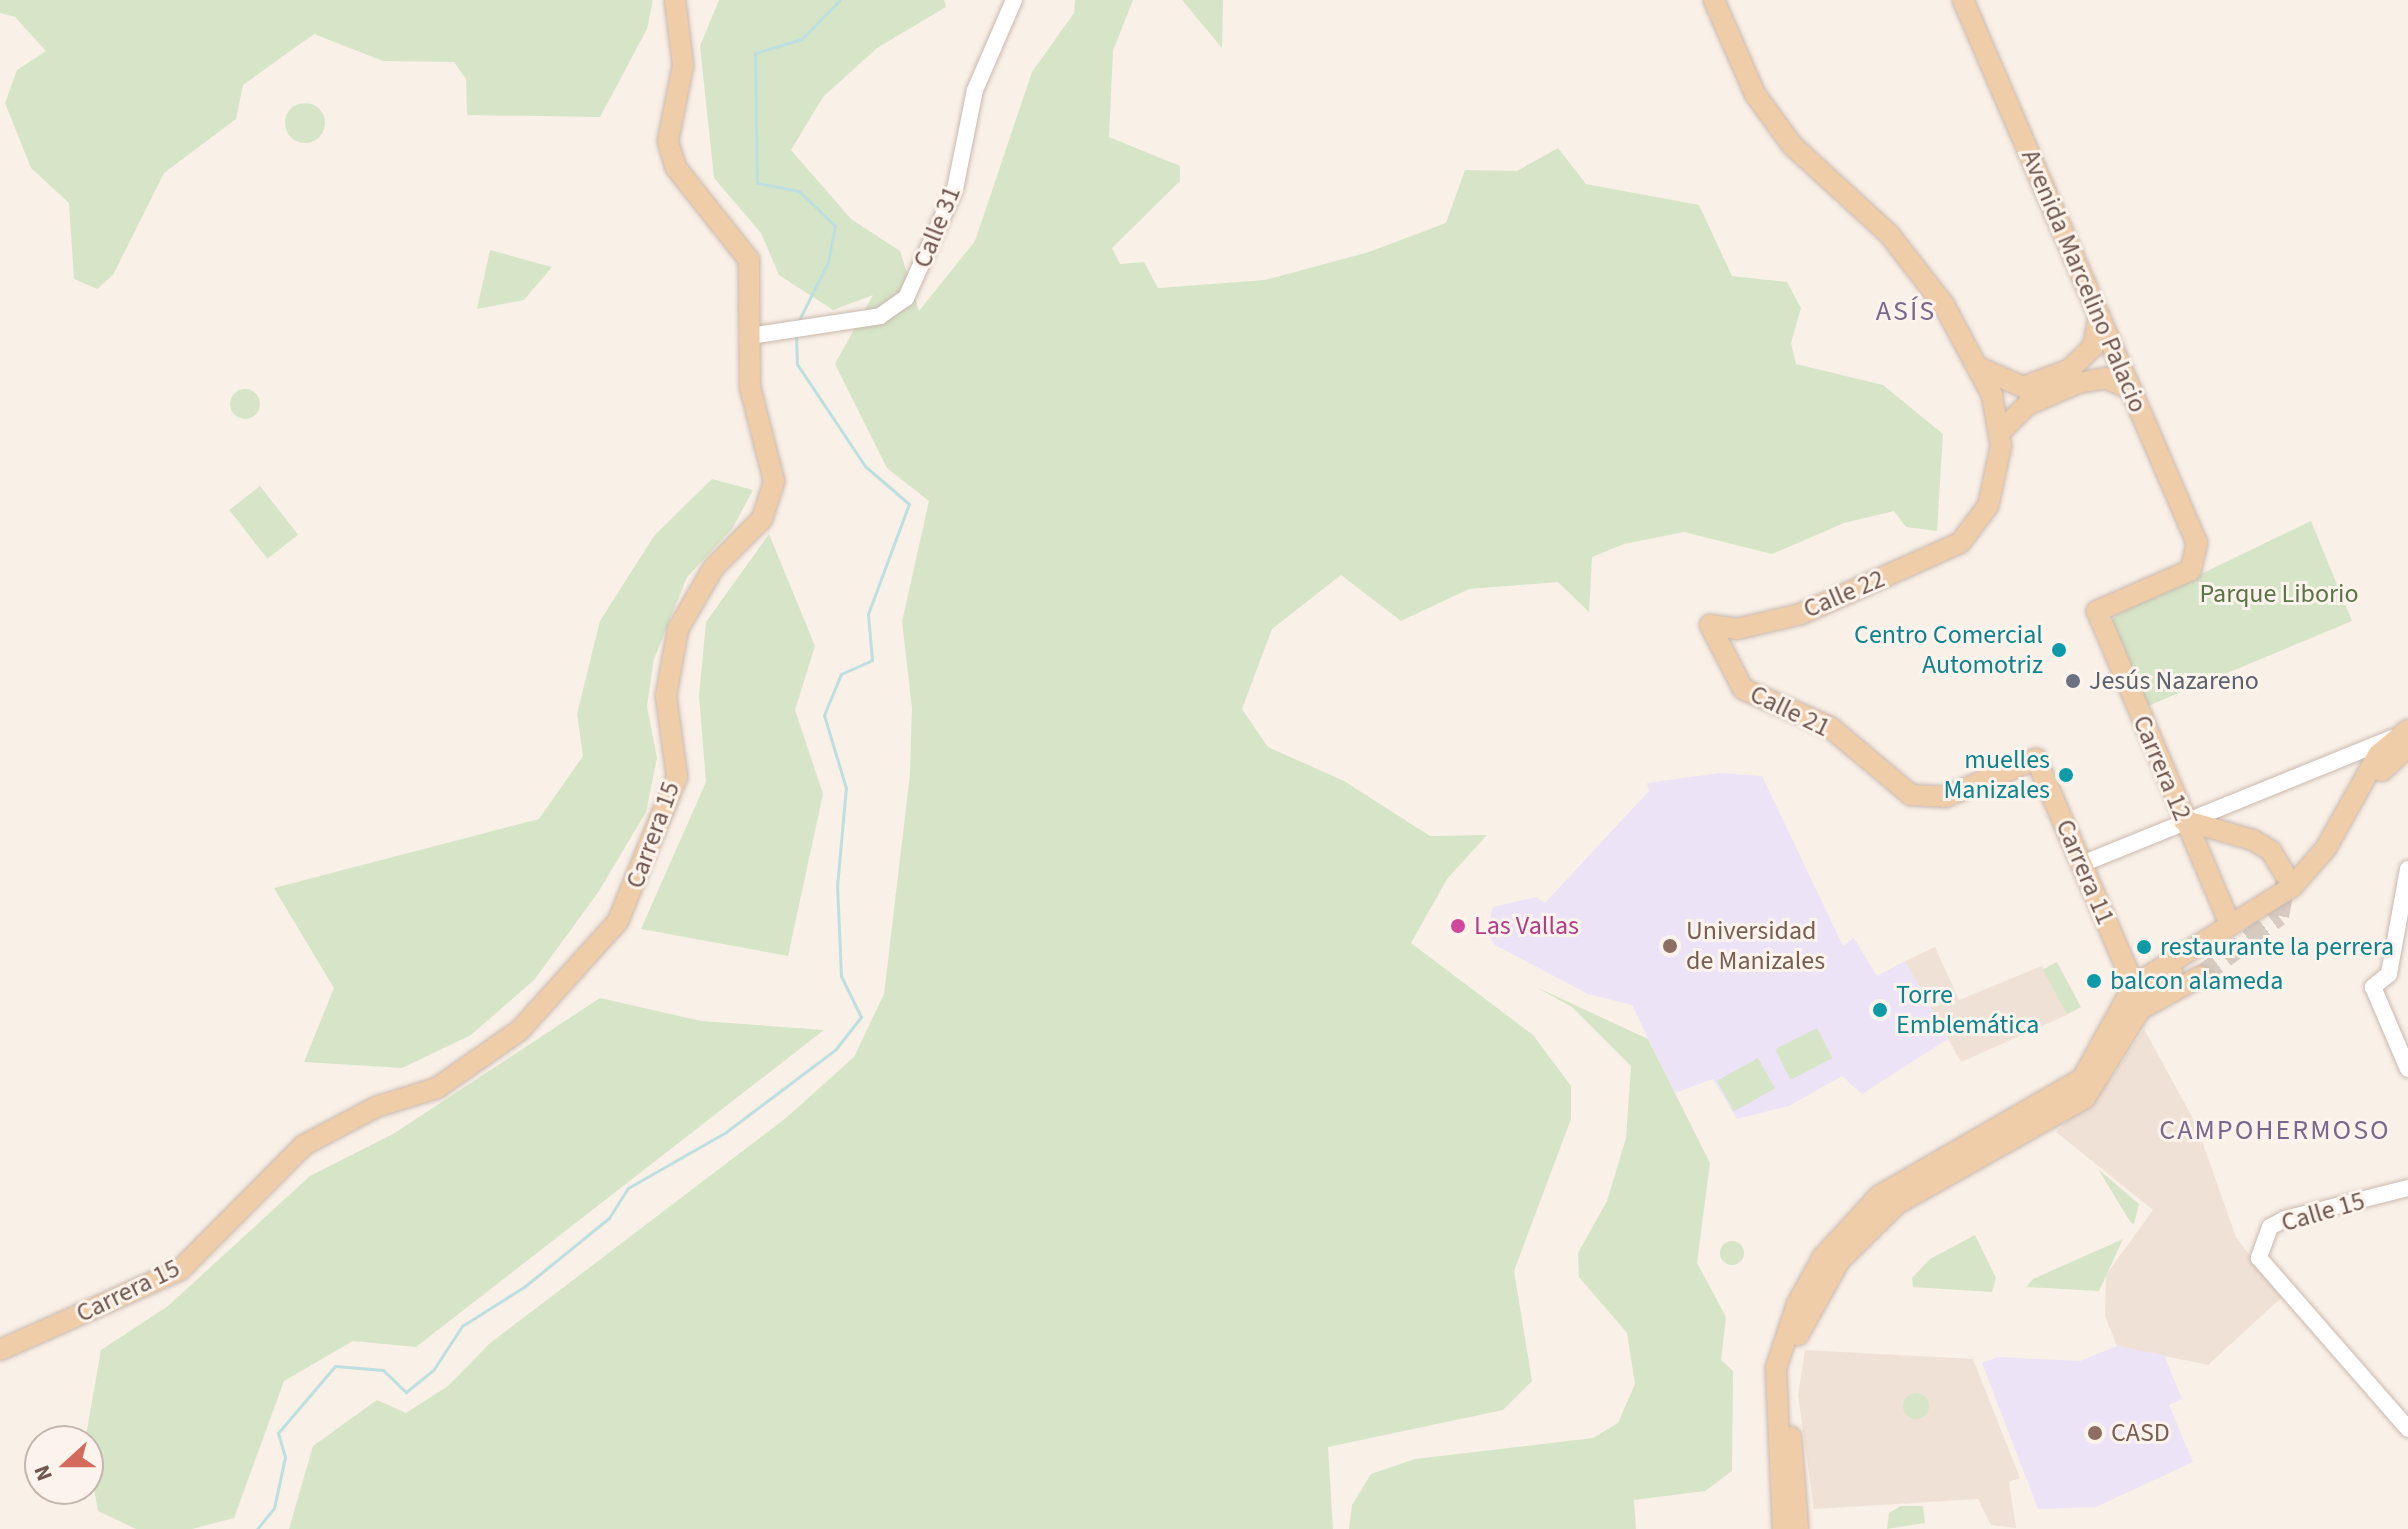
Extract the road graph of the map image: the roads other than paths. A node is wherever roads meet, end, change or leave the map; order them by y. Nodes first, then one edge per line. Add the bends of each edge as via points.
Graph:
1 (675, 0) edge
2 (1014, 0) edge
3 (1714, 0) edge
4 (1963, 0) edge
5 (2099, 316) junction
6 (756, 335) junction
7 (1980, 368) junction
8 (2131, 389) junction
9 (2000, 432) junction
10 (2121, 601) junction
11 (1710, 625) joint
12 (1737, 629) junction
13 (2107, 636) junction
14 (1721, 648) junction
15 (2403, 739) edge
16 (2036, 759) joint
17 (2183, 820) junction
18 (2082, 864) junction
19 (2408, 869) edge
20 (2285, 874) dead end
21 (2230, 924) junction
22 (2201, 976) tunnel mouth
23 (2134, 985) junction
24 (2141, 1009) junction
25 (2408, 1069) edge
26 (2408, 1188) edge
27 (0, 1350) edge
28 (2408, 1429) edge
29 (1783, 1529) edge
30 (1798, 1529) edge

1 - 6 main road, Carrera 15 via 683,65 668,141 676,168 749,260
2 - 6 street, Calle 31 via 975,90 949,204 906,298 880,316
3 - 7 main road via 1755,94 1792,145 1913,260
4 - 5 main road, Avenida Marcelino Palacio
5 - 7 main road via 2093,347 2069,370 2023,387
5 - 8 main road, Avenida Marcelino Palacio
6 - 27 main road, Carrera 15 via 750,387 773,463 773,494 762,519 714,567 678,629 666,696 677,777 618,921 520,1030 437,1088 376,1107 304,1145 180,1270
7 - 9 main road
8 - 9 main road via 2105,378 2078,383 2027,405
8 - 10 main road, Avenida Marcelino Palacio via 2197,543 2197,564
9 - 12 main road, Calle 22 via 1988,506 1949,550 1801,614
10 - 13 main road
10 - 13 main road, Carrera 12 via 2097,611
11 - 12 main road, Calle 22
11 - 14 main road, Calle 21
12 - 14 main road
13 - 17 main road, Carrera 12
14 - 16 main road, Calle 21 via 1729,671 1754,697 1830,727 1905,792 1934,799
15 - 17 street
15 - 21 main road via 2310,869
15 - 24 main road via 2312,884 2167,976
16 - 18 main road, Carrera 11
17 - 18 street
17 - 20 main road via 2253,840 2271,851
17 - 21 main road, Carrera 12
18 - 23 main road, Carrera 11
19 - 25 street via 2399,894 2389,974 2373,987
21 - 23 main road
22 - 24 main road
23 - 29 main road via 2082,1079 1879,1196 1823,1257 1797,1304 1776,1368
24 - 30 main road via 2085,1098 1897,1204 1827,1279 1803,1323 1788,1376
26 - 28 street, Calle 15 via 2285,1219 2270,1227 2259,1258

